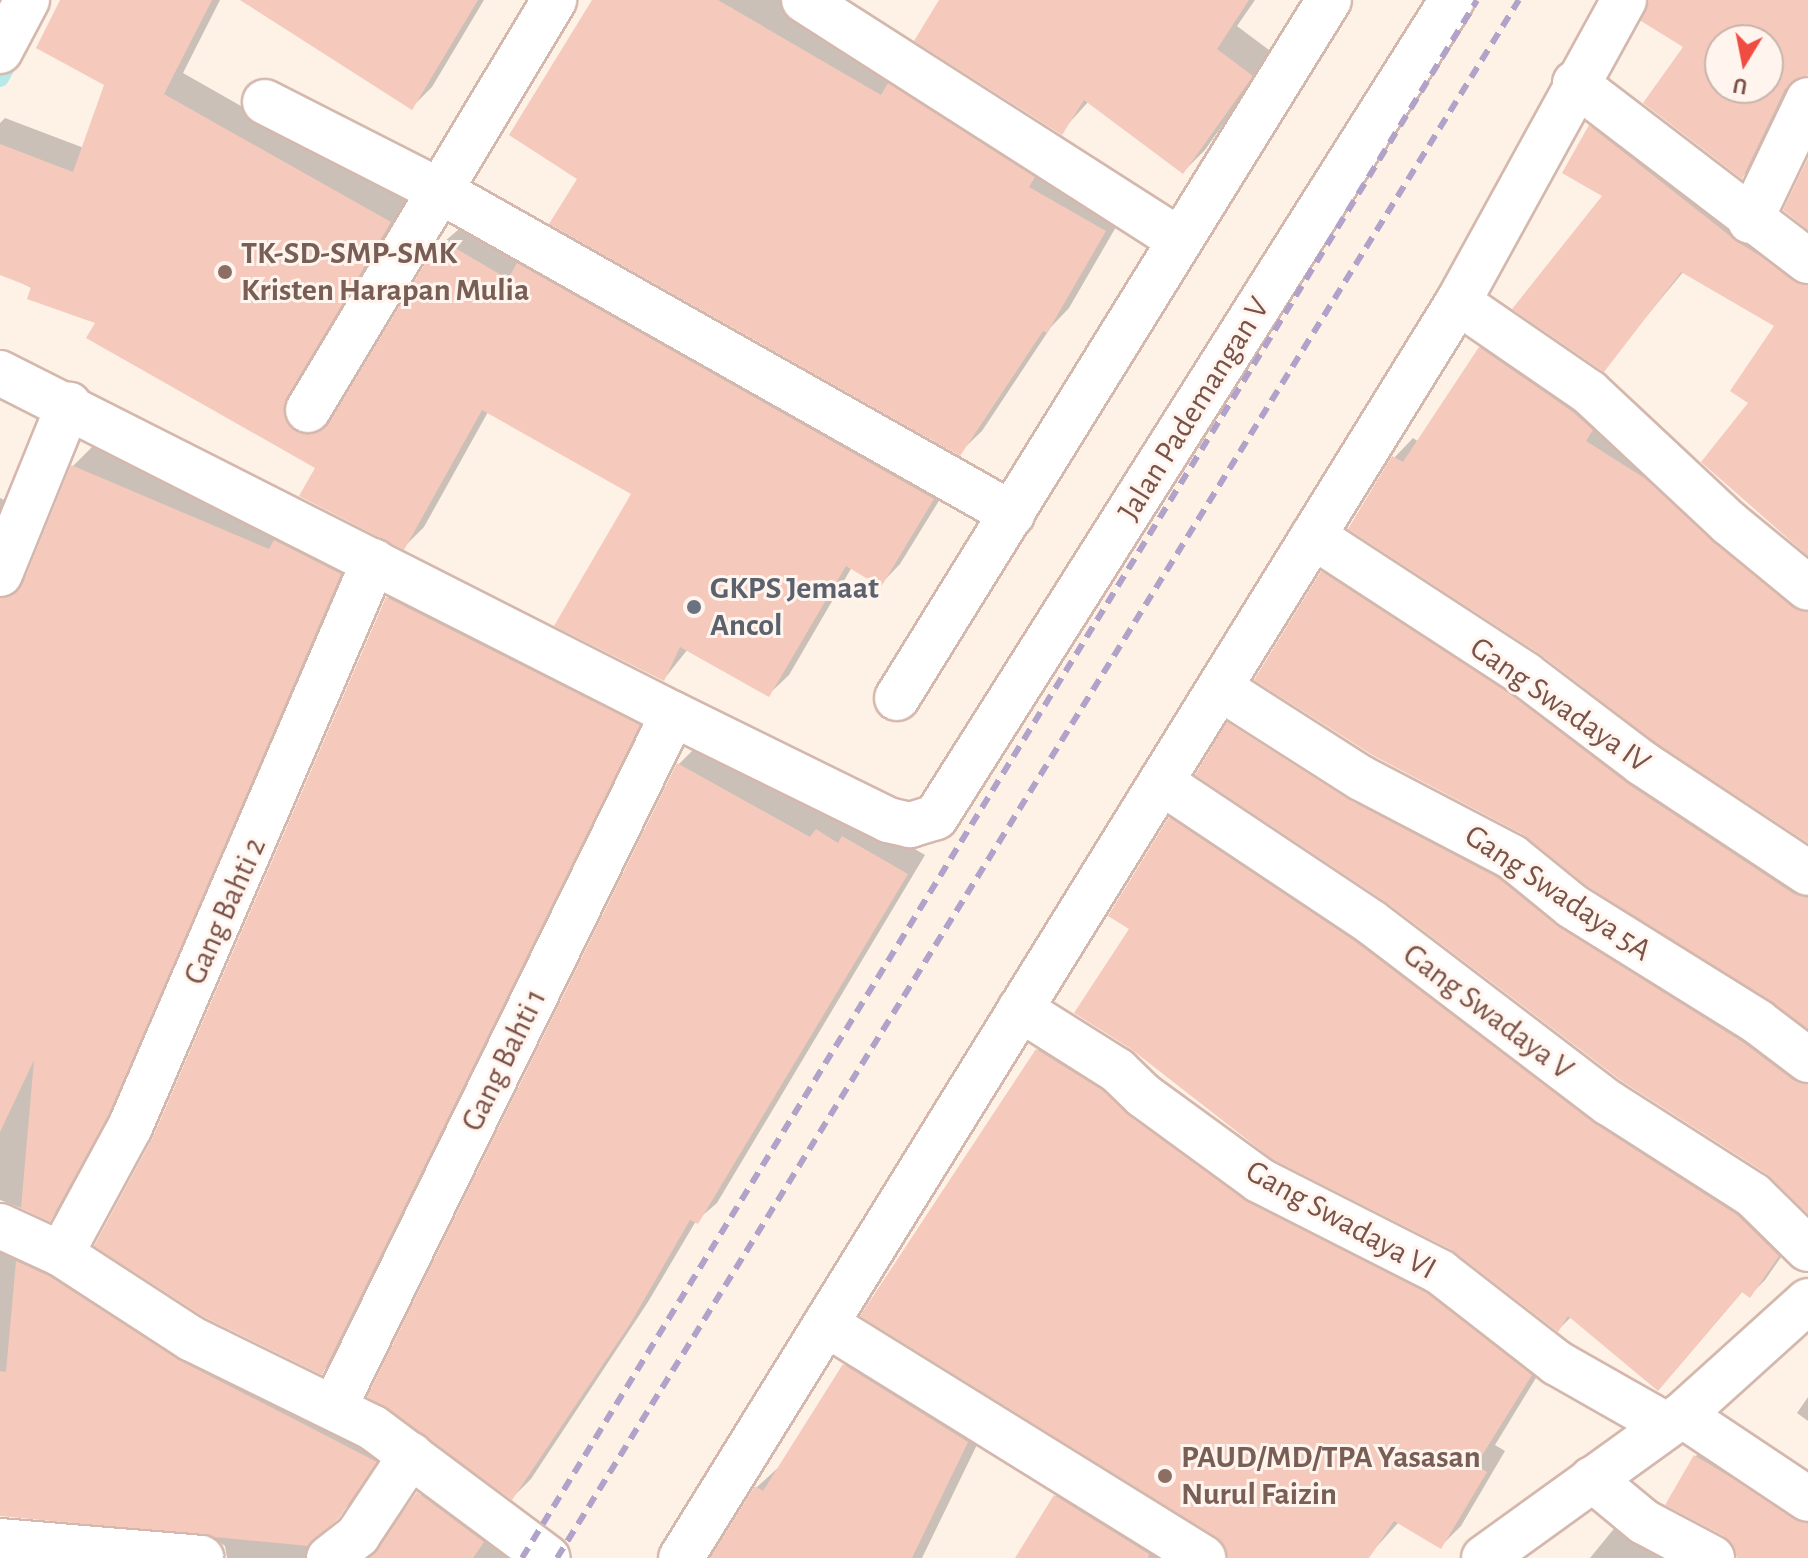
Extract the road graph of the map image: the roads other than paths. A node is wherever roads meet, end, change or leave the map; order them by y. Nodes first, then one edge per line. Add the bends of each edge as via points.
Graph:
1 (27, 0) edge
2 (554, 0) edge
3 (804, 0) edge
4 (1329, 0) edge
5 (1452, 0) edge
6 (1624, 0) edge
7 (0, 51) edge
8 (1575, 83) junction
9 (1808, 100) edge
10 (265, 102) dead end
11 (442, 192) junction
12 (1750, 221) junction
13 (1178, 239) junction
14 (1808, 261) edge
15 (1458, 302) junction
16 (0, 373) edge
17 (69, 404) junction
18 (308, 410) dead end
19 (1012, 514) junction
20 (1313, 536) junction
21 (374, 561) junction
22 (0, 574) edge
23 (1808, 588) edge
24 (1220, 688) junction
25 (897, 698) dead end
26 (673, 714) junction
27 (1161, 782) junction
28 (1808, 873) edge
29 (1020, 1009) junction
30 (1808, 1060) edge
31 (0, 1226) edge
32 (1808, 1249) edge
33 (61, 1254) junction
34 (1808, 1301) edge
35 (826, 1324) junction
36 (335, 1406) junction
37 (1674, 1420) junction
38 (411, 1455) junction
39 (1592, 1479) junction
40 (1808, 1499) edge
41 (0, 1541) edge
42 (1160, 1545) edge
43 (201, 1558) edge
44 (329, 1558) edge
45 (548, 1558) edge
46 (681, 1558) edge
47 (1203, 1558) edge
48 (1484, 1558) edge
49 (1712, 1558) edge

1 - 7 street
2 - 11 street
3 - 13 street
4 - 13 street
5 - 26 street, Jalan Pademangan V via 936,817 910,825 888,820
6 - 8 street
8 - 12 street
8 - 15 street
9 - 12 street
10 - 11 street
11 - 18 street
11 - 19 street
12 - 14 street
13 - 19 street
15 - 20 street
15 - 23 street via 1589,392 1729,523
16 - 17 street
17 - 21 street
17 - 22 street
19 - 25 street
20 - 24 street
20 - 28 street, Gang Swadaya IV via 1526,675 1642,763
21 - 26 street
21 - 33 street, Gang Bahti 2 via 130,1127
24 - 27 street
24 - 30 street, Gang Swadaya 5A via 1361,778 1512,857 1572,906 1758,1022
26 - 36 street, Gang Bahti 1
27 - 29 street
27 - 32 street, Gang Swadaya V via 1371,922 1609,1103 1753,1195
29 - 35 street
29 - 37 street, Gang Swadaya VI via 1117,1070 1144,1096 1259,1180 1440,1272 1557,1363
31 - 33 street
33 - 36 street via 192,1339
34 - 37 street
35 - 42 street
35 - 46 street
36 - 38 street
37 - 39 street
37 - 40 street, Gang Swadaya VI
38 - 44 street via 358,1535
38 - 45 street
39 - 48 street
39 - 49 street via 1644,1522
41 - 43 street
42 - 47 street

